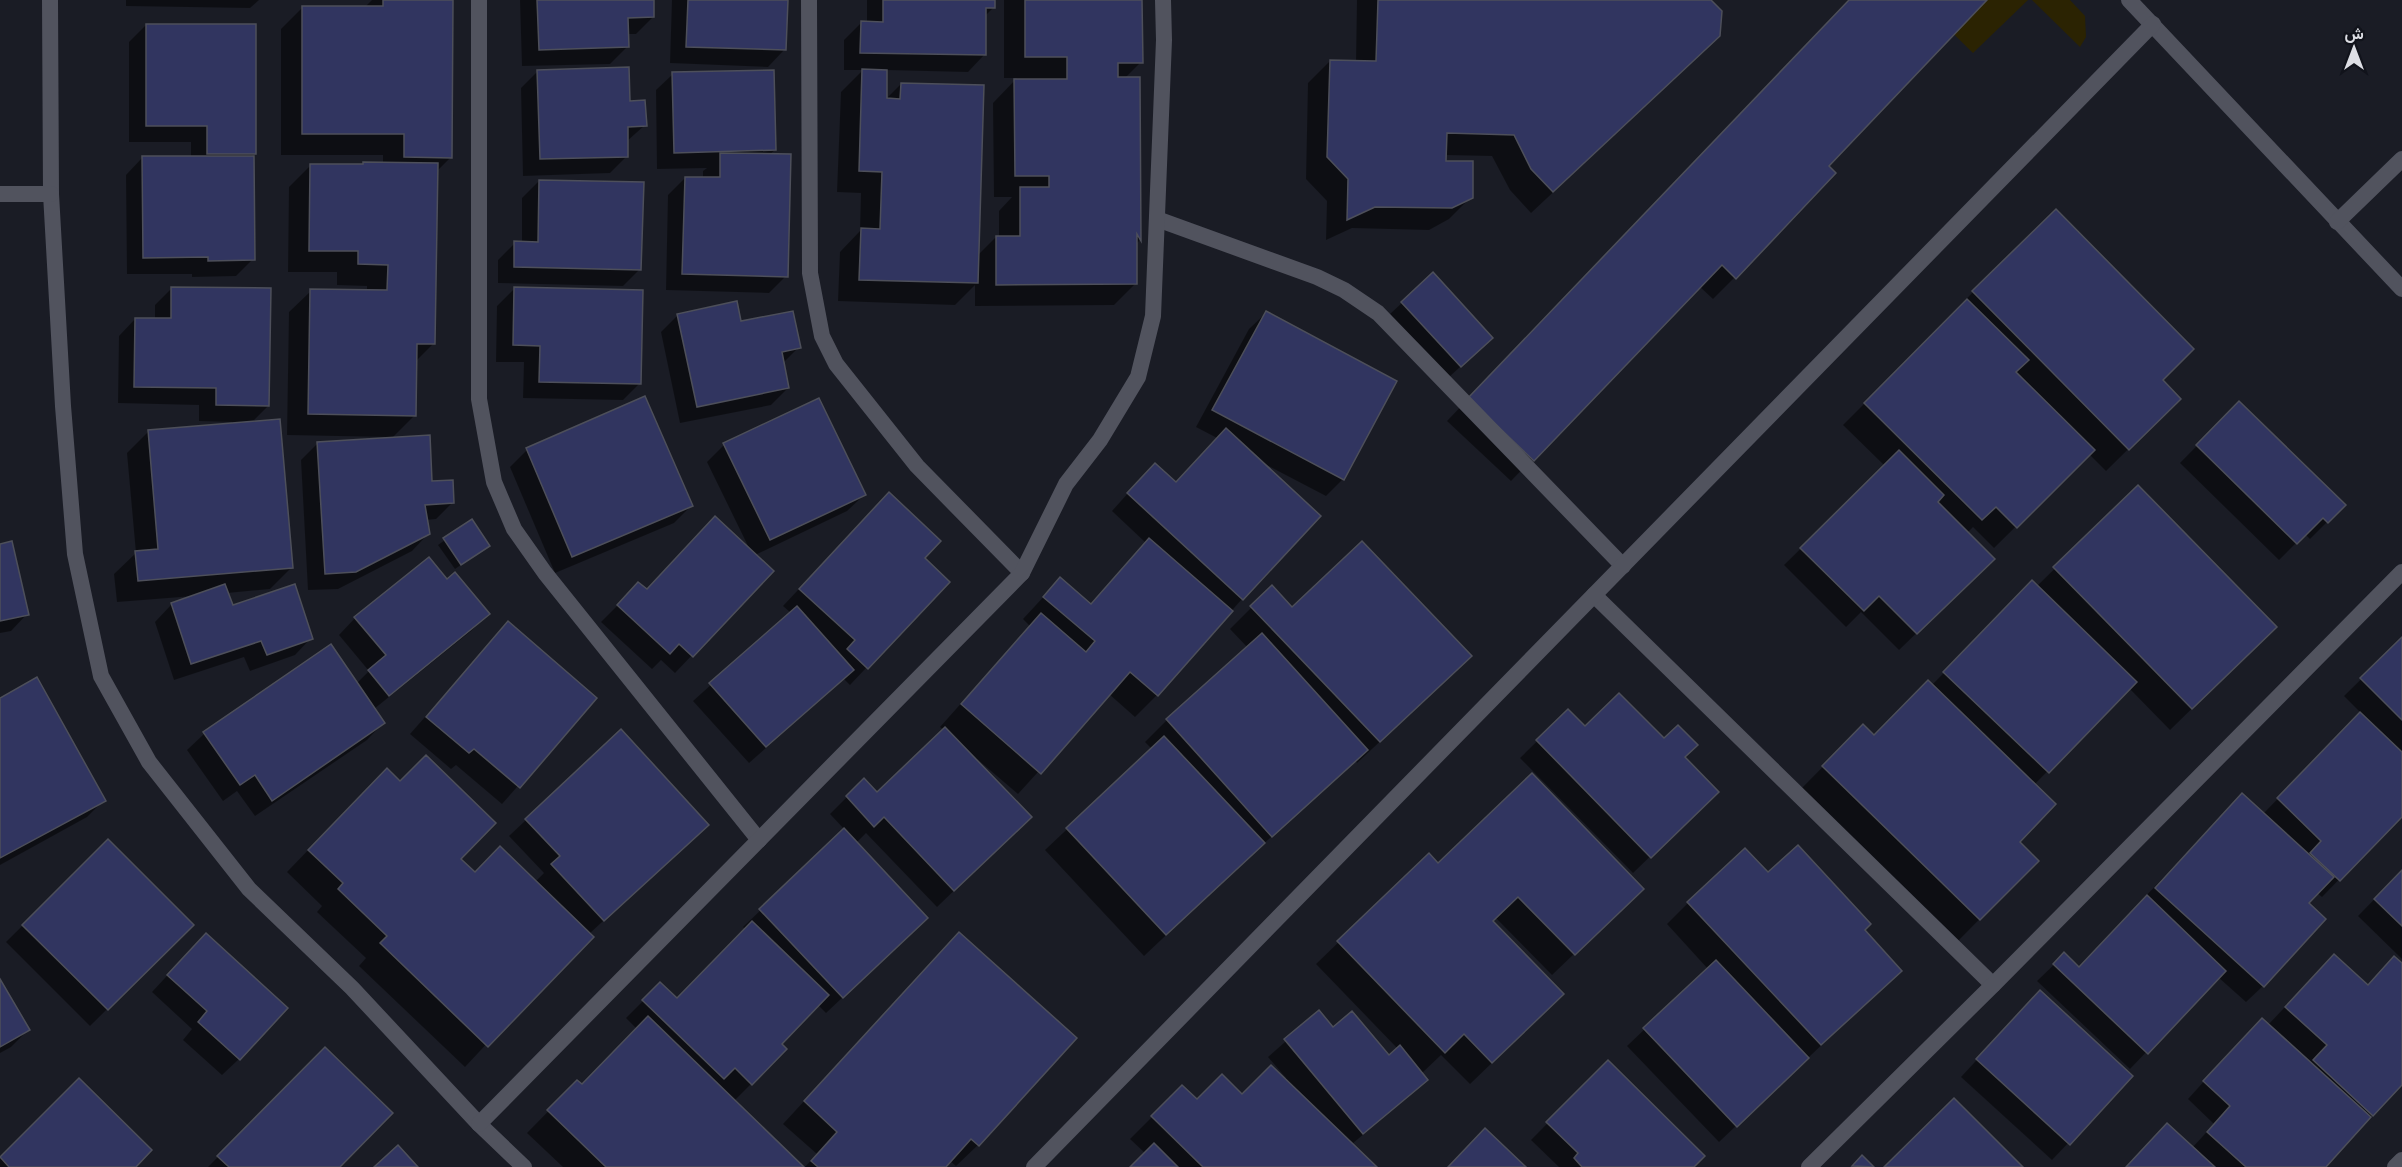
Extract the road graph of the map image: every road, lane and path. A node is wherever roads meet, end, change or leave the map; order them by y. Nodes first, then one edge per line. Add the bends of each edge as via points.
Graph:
1 (50, 0) edge
2 (478, 0) edge
3 (809, 0) edge
4 (1163, 0) edge
5 (2128, 0) edge
6 (2153, 24) junction
7 (2402, 159) edge
8 (0, 194) edge
9 (51, 194) junction
10 (1157, 219) junction
11 (2337, 222) junction
12 (2402, 289) edge
13 (1623, 566) junction
14 (2402, 572) edge
15 (1022, 573) junction
16 (1594, 595) junction
17 (759, 840) junction
18 (1993, 985) junction
19 (478, 1124) junction
20 (2402, 1160) edge
21 (524, 1167) edge
22 (1034, 1167) edge
23 (1809, 1167) edge
24 (2395, 1167) edge

1 - 9 street
2 - 17 street via 478,399 494,483 514,529 545,573
3 - 15 street via 810,273 822,336 836,364 916,466
4 - 10 street
5 - 6 street
6 - 11 street
6 - 13 street
7 - 11 street
8 - 9 street
9 - 19 street via 75,554 101,676 149,762 249,889 352,988
10 - 13 street via 1317,277 1378,313
10 - 15 street via 1153,316 1138,377 1100,440 1066,484
11 - 12 street
13 - 16 street
14 - 18 street
15 - 17 street
16 - 18 street
16 - 22 street
17 - 19 street
18 - 23 street
19 - 21 street
20 - 24 street

